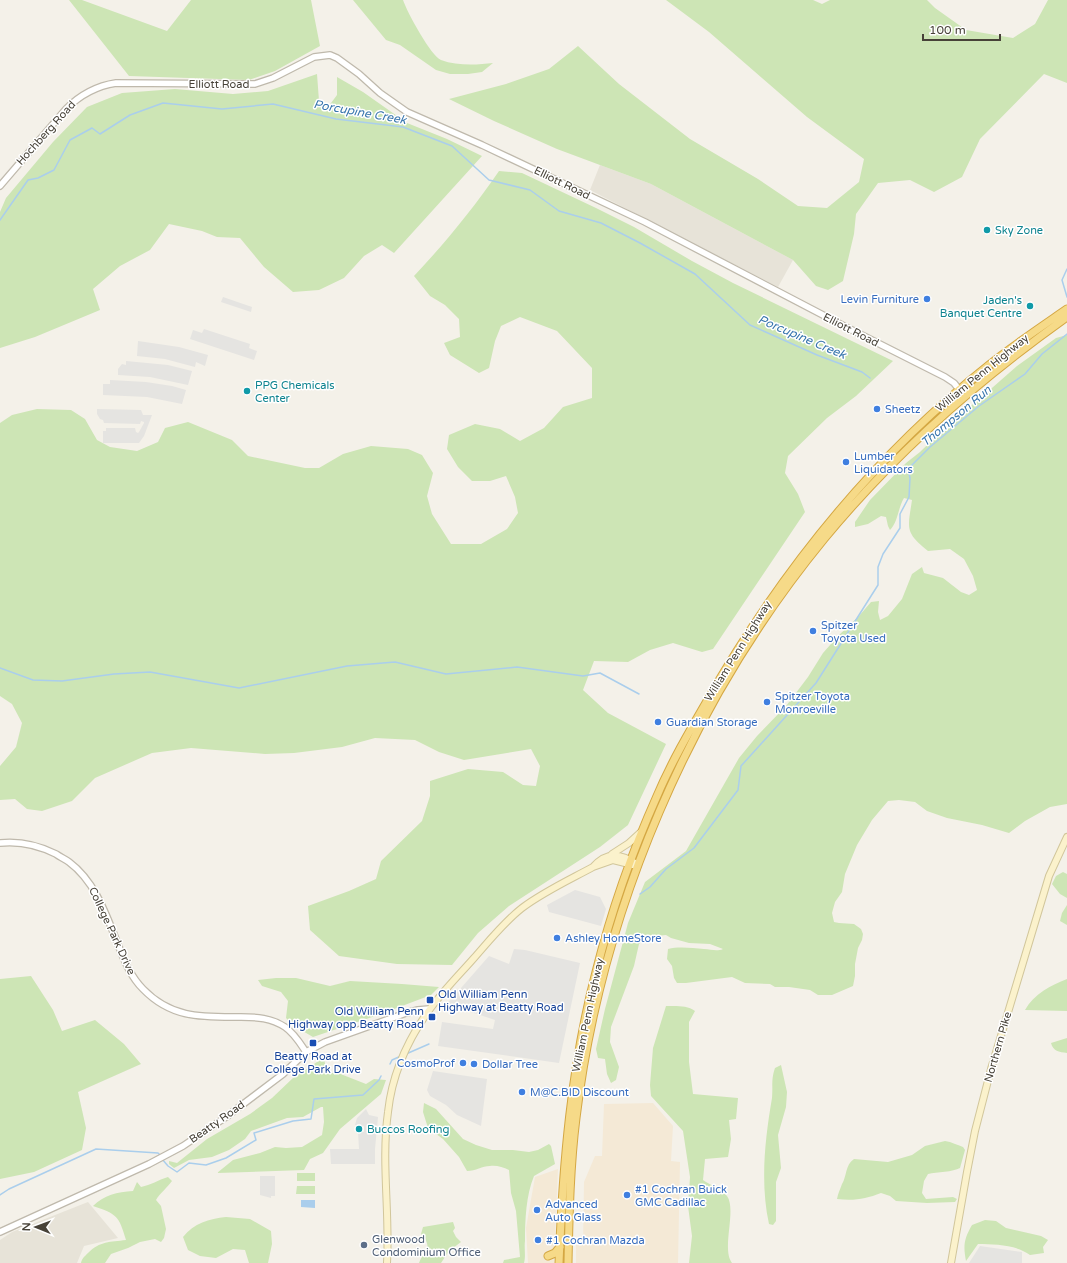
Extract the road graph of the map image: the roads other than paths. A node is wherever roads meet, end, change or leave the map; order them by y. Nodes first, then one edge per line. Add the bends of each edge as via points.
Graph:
1 (146, 83) joint
2 (0, 186) edge
3 (1067, 309) edge
4 (1067, 317) edge
5 (959, 390) junction
6 (965, 396) junction
7 (642, 830) junction
8 (1067, 837) edge
9 (0, 843) edge
10 (609, 856) junction
11 (630, 862) junction
12 (638, 865) junction
13 (592, 867) junction
14 (429, 1009) junction
15 (306, 1052) junction
16 (0, 1232) edge
17 (560, 1247) junction
18 (387, 1263) edge
19 (559, 1263) edge
20 (568, 1263) edge
21 (951, 1263) edge

1 - 2 street, Hochberg Road via 109,84 76,99
1 - 5 street, Elliott Road via 255,84 273,78 314,57 330,55 407,112 482,144 644,222 945,377
3 - 5 highway, William Penn Highway via 1011,348
4 - 6 highway, William Penn Highway
5 - 6 street, Elliott Road
5 - 7 highway, William Penn Highway via 875,471 818,536 785,579 738,648 690,731
6 - 12 highway, William Penn Highway via 853,505 823,540 774,606 730,674 691,743 658,813
7 - 10 main road via 629,843
7 - 11 highway, William Penn Highway
8 - 21 main road, Northern Pike via 1049,876 991,1069 971,1151
9 - 15 street, College Park Drive via 20,842 50,852 69,862 96,892 126,966 142,988 164,1006 189,1015 264,1018 274,1021 285,1027
10 - 11 main road via 617,855
10 - 13 main road
11 - 12 main road
11 - 13 main road via 613,860
11 - 17 highway, William Penn Highway via 601,952 573,1088
12 - 20 highway, William Penn Highway via 611,948 584,1062 573,1142
13 - 14 main road via 532,901 515,914
14 - 15 street, Beatty Road via 406,1013 336,1038
14 - 18 main road via 405,1049 388,1110 385,1134
15 - 16 street, Beatty Road via 283,1074 183,1146
17 - 19 highway, William Penn Highway
17 - 19 highway via 548,1256

